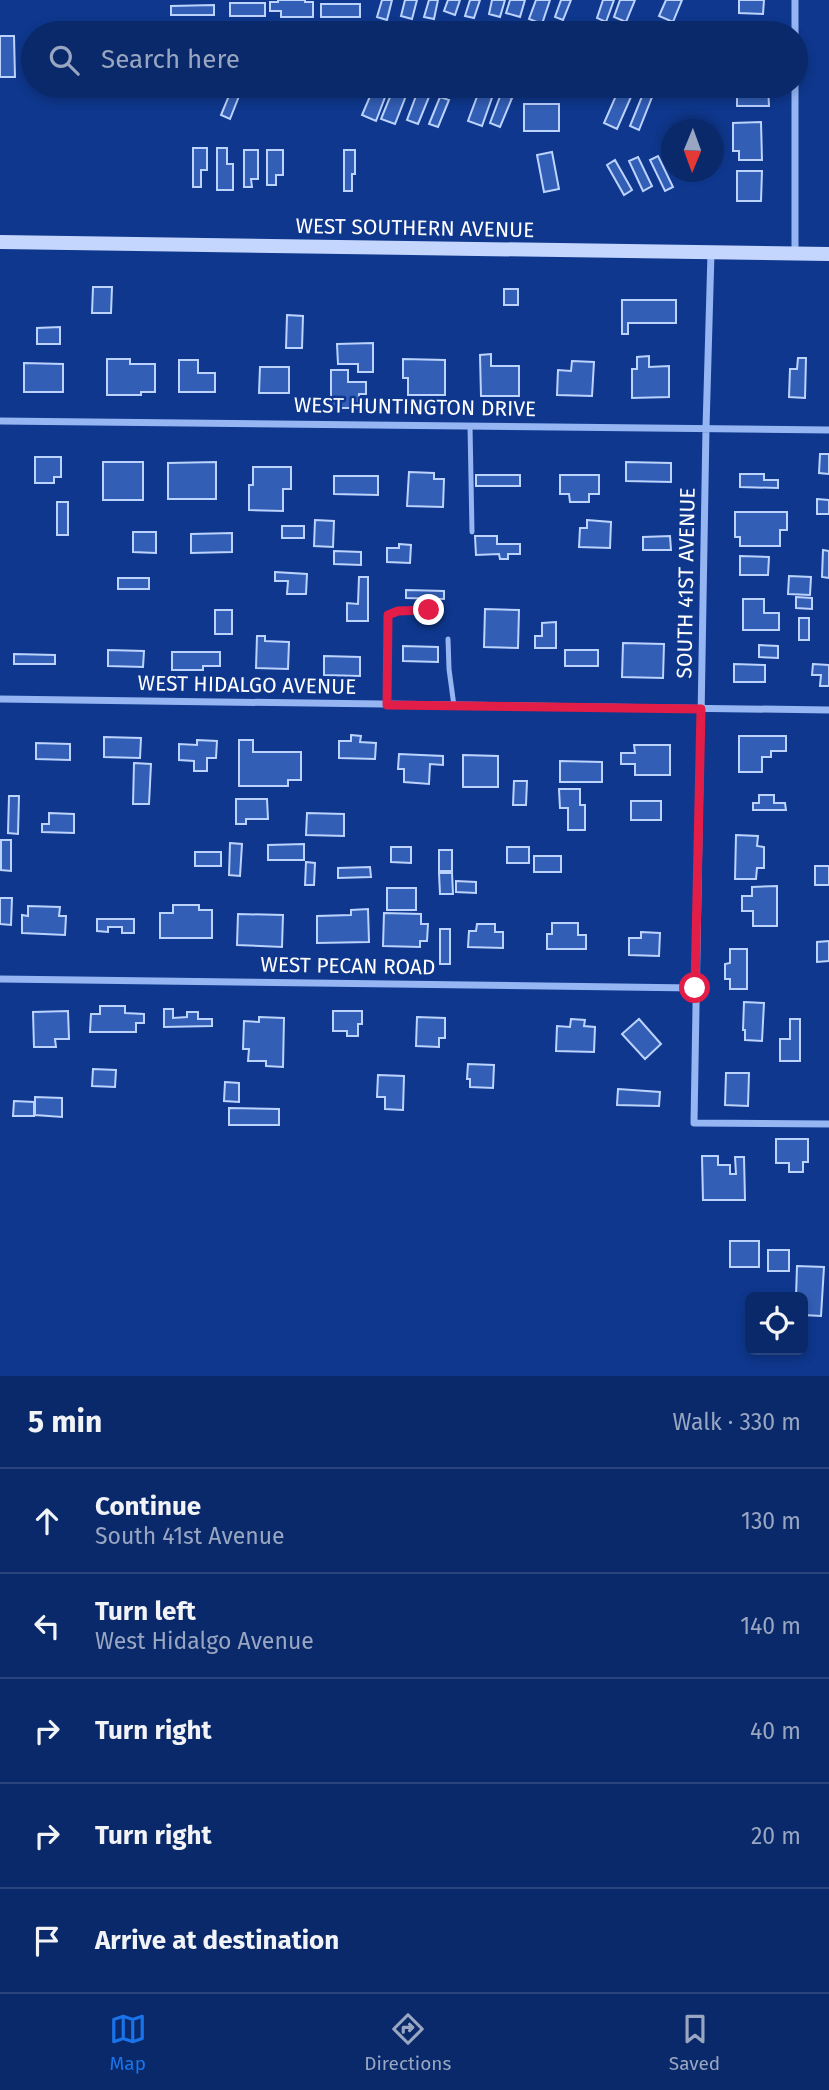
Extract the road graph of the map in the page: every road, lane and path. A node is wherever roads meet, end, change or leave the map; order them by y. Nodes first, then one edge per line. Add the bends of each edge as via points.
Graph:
1 (795, 0) edge
2 (795, 21) edge
3 (795, 98) edge
4 (0, 242) edge
5 (711, 253) junction
6 (795, 254) junction
7 (829, 254) edge
8 (0, 421) edge
9 (470, 426) junction
10 (706, 428) junction
11 (829, 430) edge
12 (471, 532) dead end
13 (429, 610) dead end
14 (448, 639) dead end
15 (0, 699) edge
16 (387, 705) junction
17 (454, 706) junction
18 (701, 709) junction
19 (829, 710) edge
20 (0, 979) edge
21 (695, 988) junction
22 (829, 1124) edge

1 - 2 street
3 - 6 street
4 - 5 main road, WEST SOUTHERN AVENUE
5 - 6 main road, WEST SOUTHERN AVENUE
5 - 10 street, SOUTH 41ST AVENUE
6 - 7 main road, WEST SOUTHERN AVENUE
8 - 9 street, WEST HUNTINGTON DRIVE
9 - 10 street, WEST HUNTINGTON DRIVE
9 - 12 lane
10 - 11 street, WEST HUNTINGTON DRIVE
10 - 18 street, SOUTH 41ST AVENUE
13 - 16 lane via 388,615
14 - 17 lane
15 - 16 street, WEST HIDALGO AVENUE
16 - 17 street, WEST HIDALGO AVENUE
17 - 18 street, WEST HIDALGO AVENUE
18 - 19 street, WEST HIDALGO AVENUE
18 - 21 street, SOUTH 41ST AVENUE
20 - 21 street, WEST PECAN ROAD
21 - 22 street, SOUTH 41ST AVENUE via 694,1123

